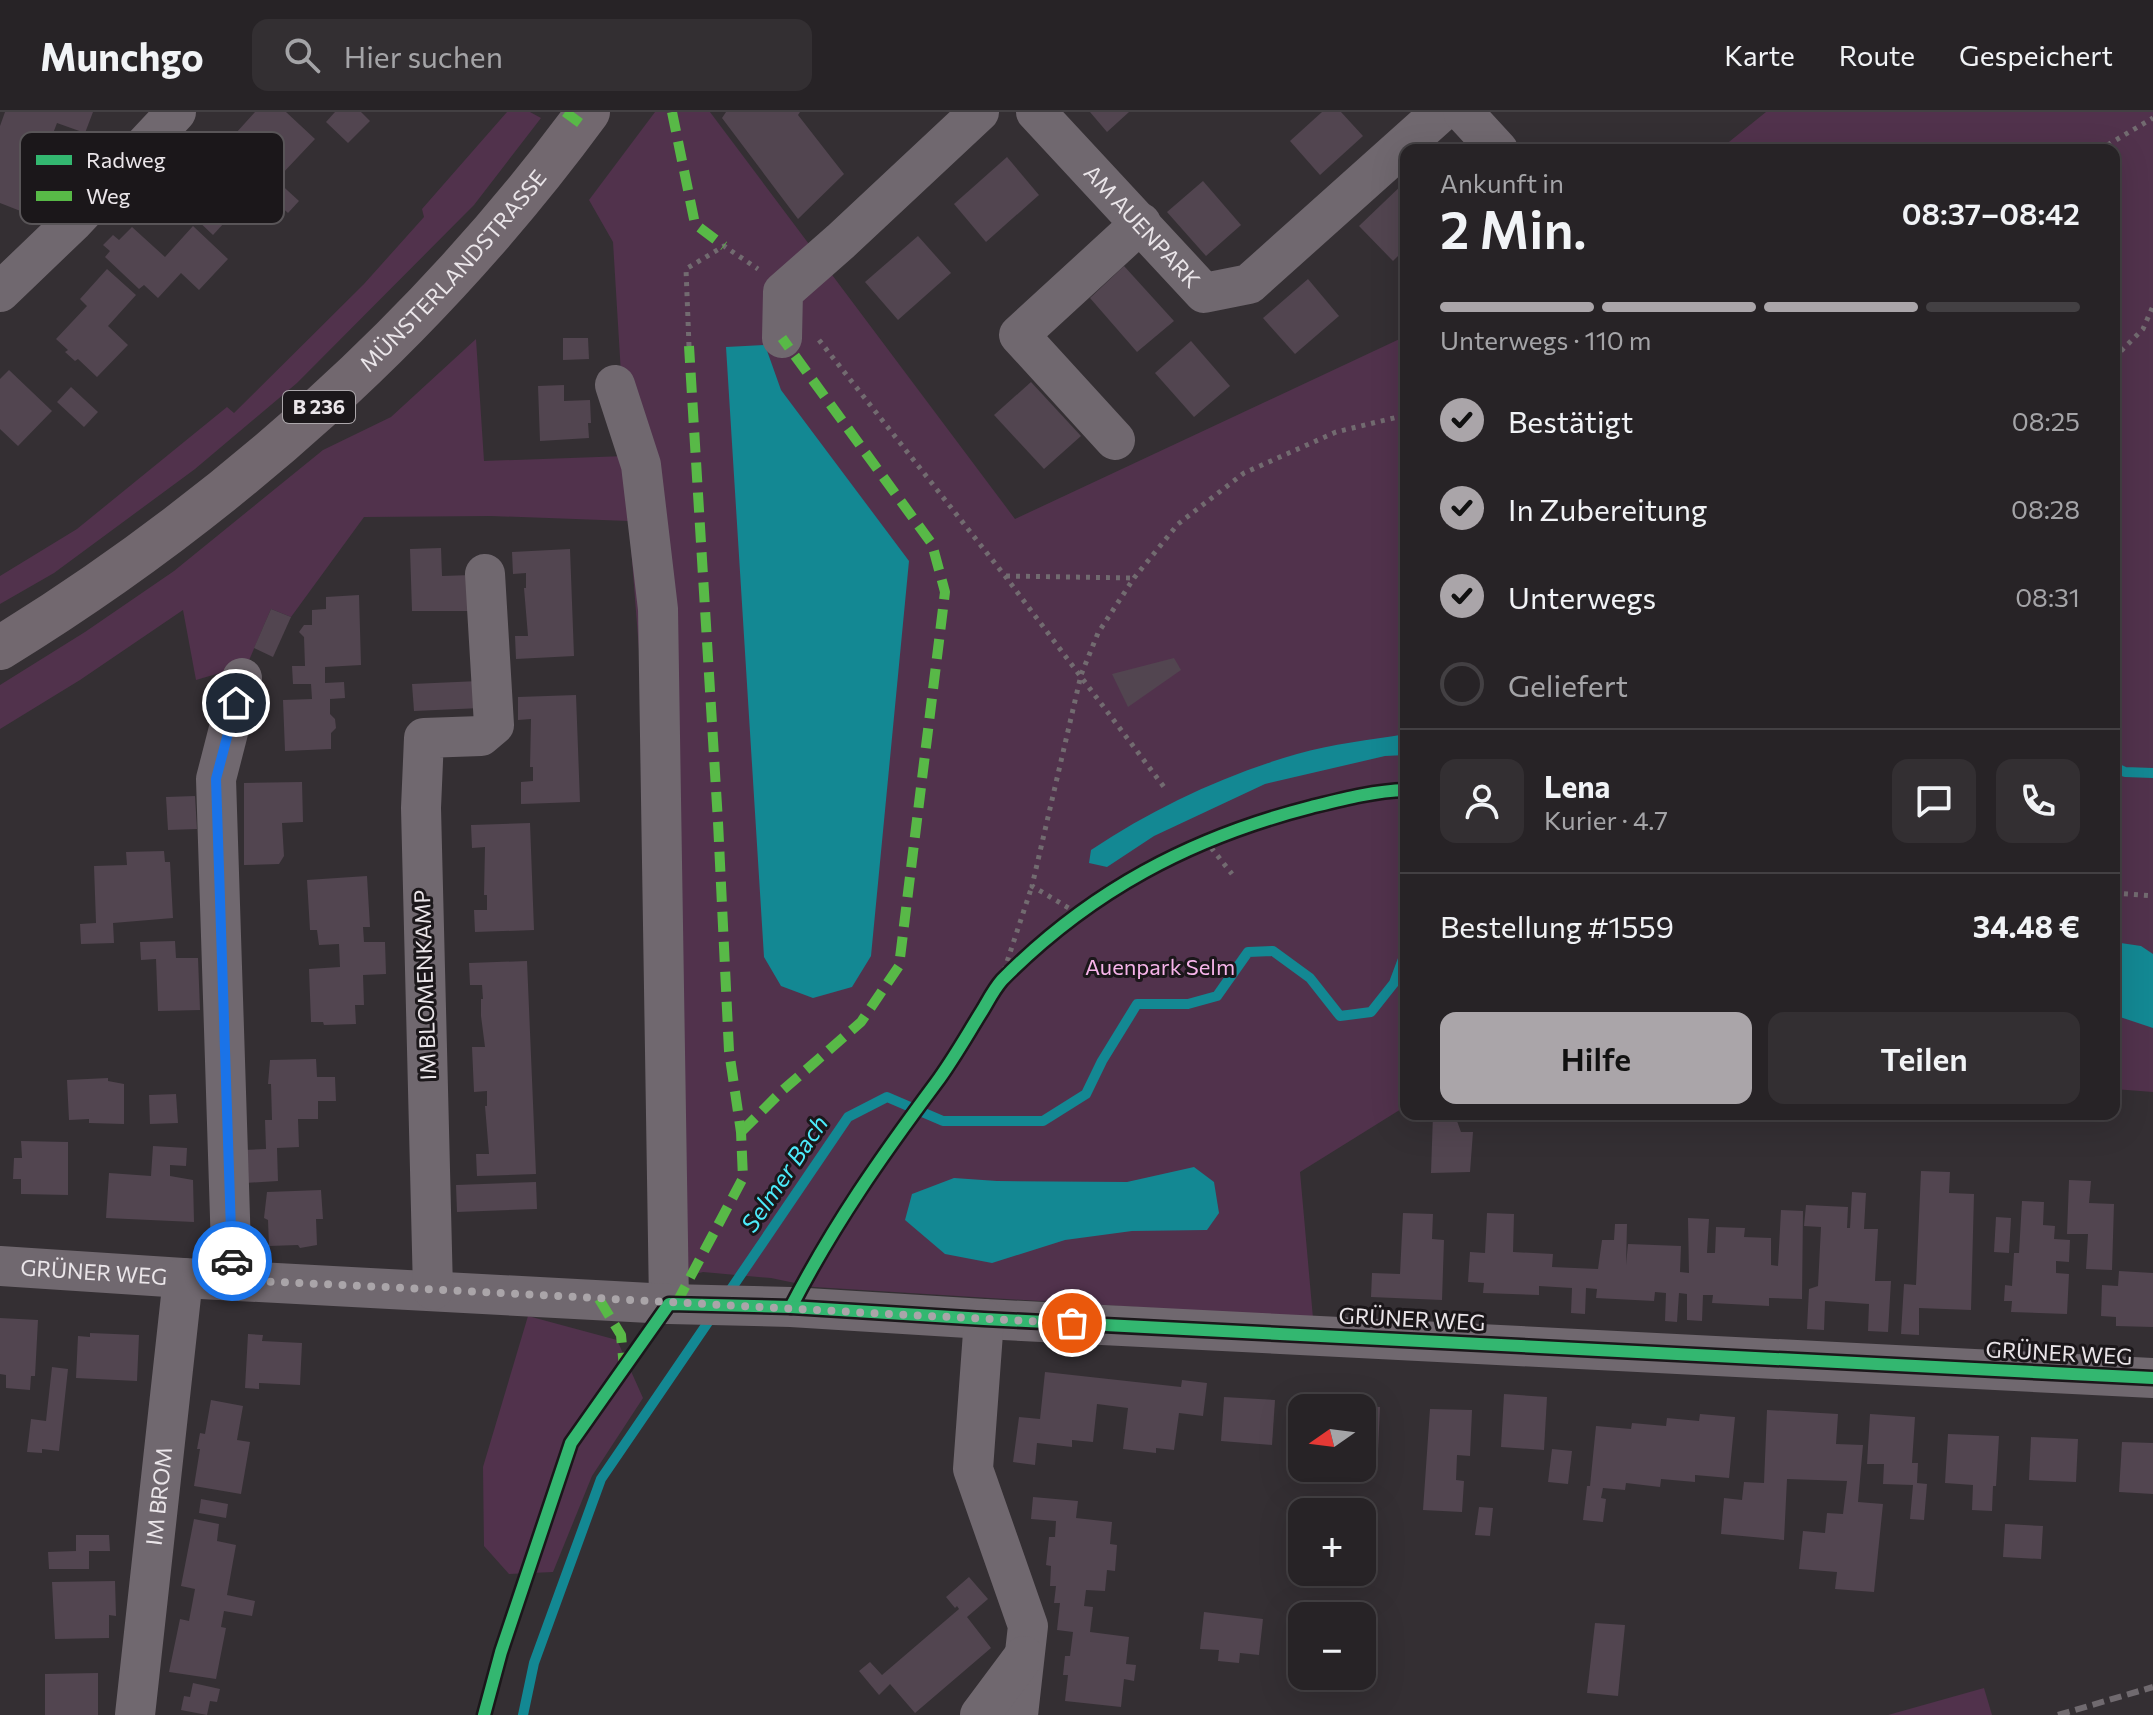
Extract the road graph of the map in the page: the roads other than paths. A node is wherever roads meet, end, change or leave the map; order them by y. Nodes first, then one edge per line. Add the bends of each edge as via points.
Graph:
1 (176, 112) edge
2 (588, 112) edge
3 (979, 112) edge
4 (1036, 112) edge
5 (1441, 112) edge
6 (1463, 112) edge
7 (157, 132) edge
8 (1405, 144) edge
9 (1492, 144) edge
10 (1400, 149) edge
11 (1141, 223) junction
12 (71, 224) edge
13 (0, 292) edge
14 (782, 338) dead end
15 (615, 385) dead end
16 (1115, 440) dead end
17 (485, 574) dead end
18 (0, 648) edge
19 (242, 678) dead end
20 (0, 1266) edge
21 (183, 1278) junction
22 (232, 1280) junction
23 (433, 1290) junction
24 (676, 1304) junction
25 (984, 1319) junction
26 (2153, 1378) edge
27 (1024, 1656) junction
28 (135, 1715) edge
29 (980, 1715) edge
30 (1018, 1715) edge

1 - 7 street
2 - 18 main road, MÜNSTERLANDSTRASSE / B 236 via 458,271 347,382 225,491
3 - 14 street via 783,292
4 - 11 street, AM AUENPARK
5 - 8 street, AM AUENPARK
6 - 9 street
10 - 11 street, AM AUENPARK via 1249,284 1204,293
11 - 16 street via 1019,335
12 - 13 street
15 - 24 street via 641,465 658,609
17 - 23 street, IM BLOMENKAMP via 494,725 481,736 424,738 421,808
19 - 22 street via 216,779
20 - 21 street, GRÜNER WEG
21 - 22 street, GRÜNER WEG
21 - 28 street, IM BROM
22 - 23 street, GRÜNER WEG
23 - 24 street, GRÜNER WEG
24 - 25 street, GRÜNER WEG
25 - 26 street, GRÜNER WEG
25 - 27 street via 973,1469 1028,1626
27 - 29 street
27 - 30 street

